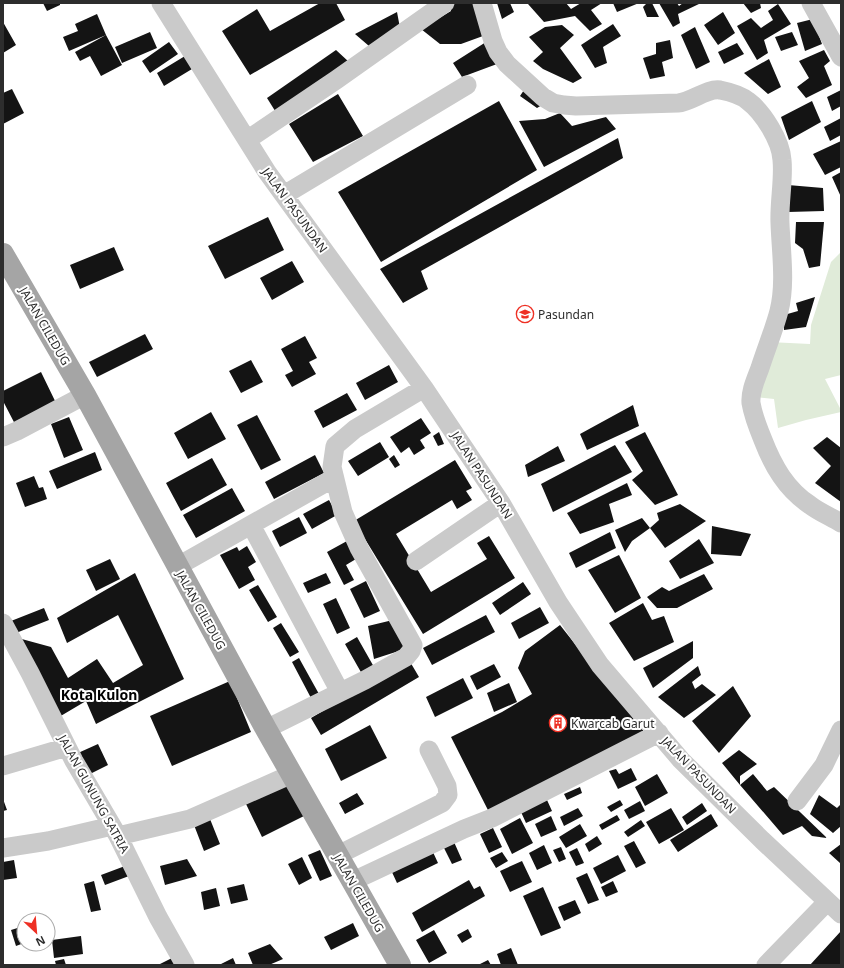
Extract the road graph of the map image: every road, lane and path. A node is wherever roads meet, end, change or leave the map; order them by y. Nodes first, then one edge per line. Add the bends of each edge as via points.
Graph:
1 (161, 3) edge
2 (445, 3) edge
3 (482, 3) edge
4 (811, 3) edge
5 (839, 48) edge
6 (467, 85) dead end
7 (247, 140) junction
8 (284, 195) junction
9 (3, 254) edge
10 (424, 388) junction
11 (85, 395) junction
12 (3, 437) edge
13 (334, 478) junction
14 (501, 503) junction
15 (841, 523) edge
16 (251, 525) junction
17 (416, 561) dead end
18 (178, 566) junction
19 (3, 623) edge
20 (340, 692) junction
21 (266, 728) junction
22 (841, 730) edge
23 (659, 733) junction
24 (67, 747) junction
25 (429, 750) dead end
26 (3, 766) edge
27 (292, 774) junction
28 (797, 801) dead end
29 (115, 831) junction
30 (3, 848) edge
31 (338, 855) junction
32 (353, 881) junction
33 (827, 902) junction
34 (841, 914) edge
35 (185, 965) edge
36 (400, 965) edge
37 (766, 965) edge

1 - 7 street, JALAN PASUNDAN
2 - 7 street
3 - 15 street via 498,52 507,64 553,103 576,106 678,103 721,90 747,100 768,124 782,160 782,293 779,310 754,382 751,402 770,458 786,484 810,506
4 - 5 street
6 - 8 street
7 - 8 street, JALAN PASUNDAN
8 - 10 street, JALAN PASUNDAN
9 - 11 main road, JALAN CILEDUG
10 - 13 street via 355,428 335,446 332,467
10 - 14 street, JALAN PASUNDAN
11 - 12 street
11 - 18 main road, JALAN CILEDUG
13 - 16 street
13 - 20 street via 343,512 359,548 413,645 406,657
14 - 17 street
14 - 23 street, JALAN PASUNDAN via 558,602 600,665
16 - 18 street
16 - 20 street
18 - 21 main road, JALAN CILEDUG
19 - 24 street, JALAN GUNUNG SATRIA
20 - 21 street
21 - 27 main road, JALAN CILEDUG
22 - 28 street via 824,765
23 - 32 street via 492,818
23 - 33 street, JALAN PASUNDAN via 681,760
24 - 26 street
24 - 29 street, JALAN GUNUNG SATRIA
25 - 31 street via 447,786 448,795 442,803
27 - 29 street via 190,819
27 - 31 main road, JALAN CILEDUG
29 - 30 street
29 - 35 street, JALAN GUNUNG SATRIA
31 - 32 main road, JALAN CILEDUG
32 - 36 main road, JALAN CILEDUG
33 - 34 street, JALAN PASUNDAN
33 - 37 street

